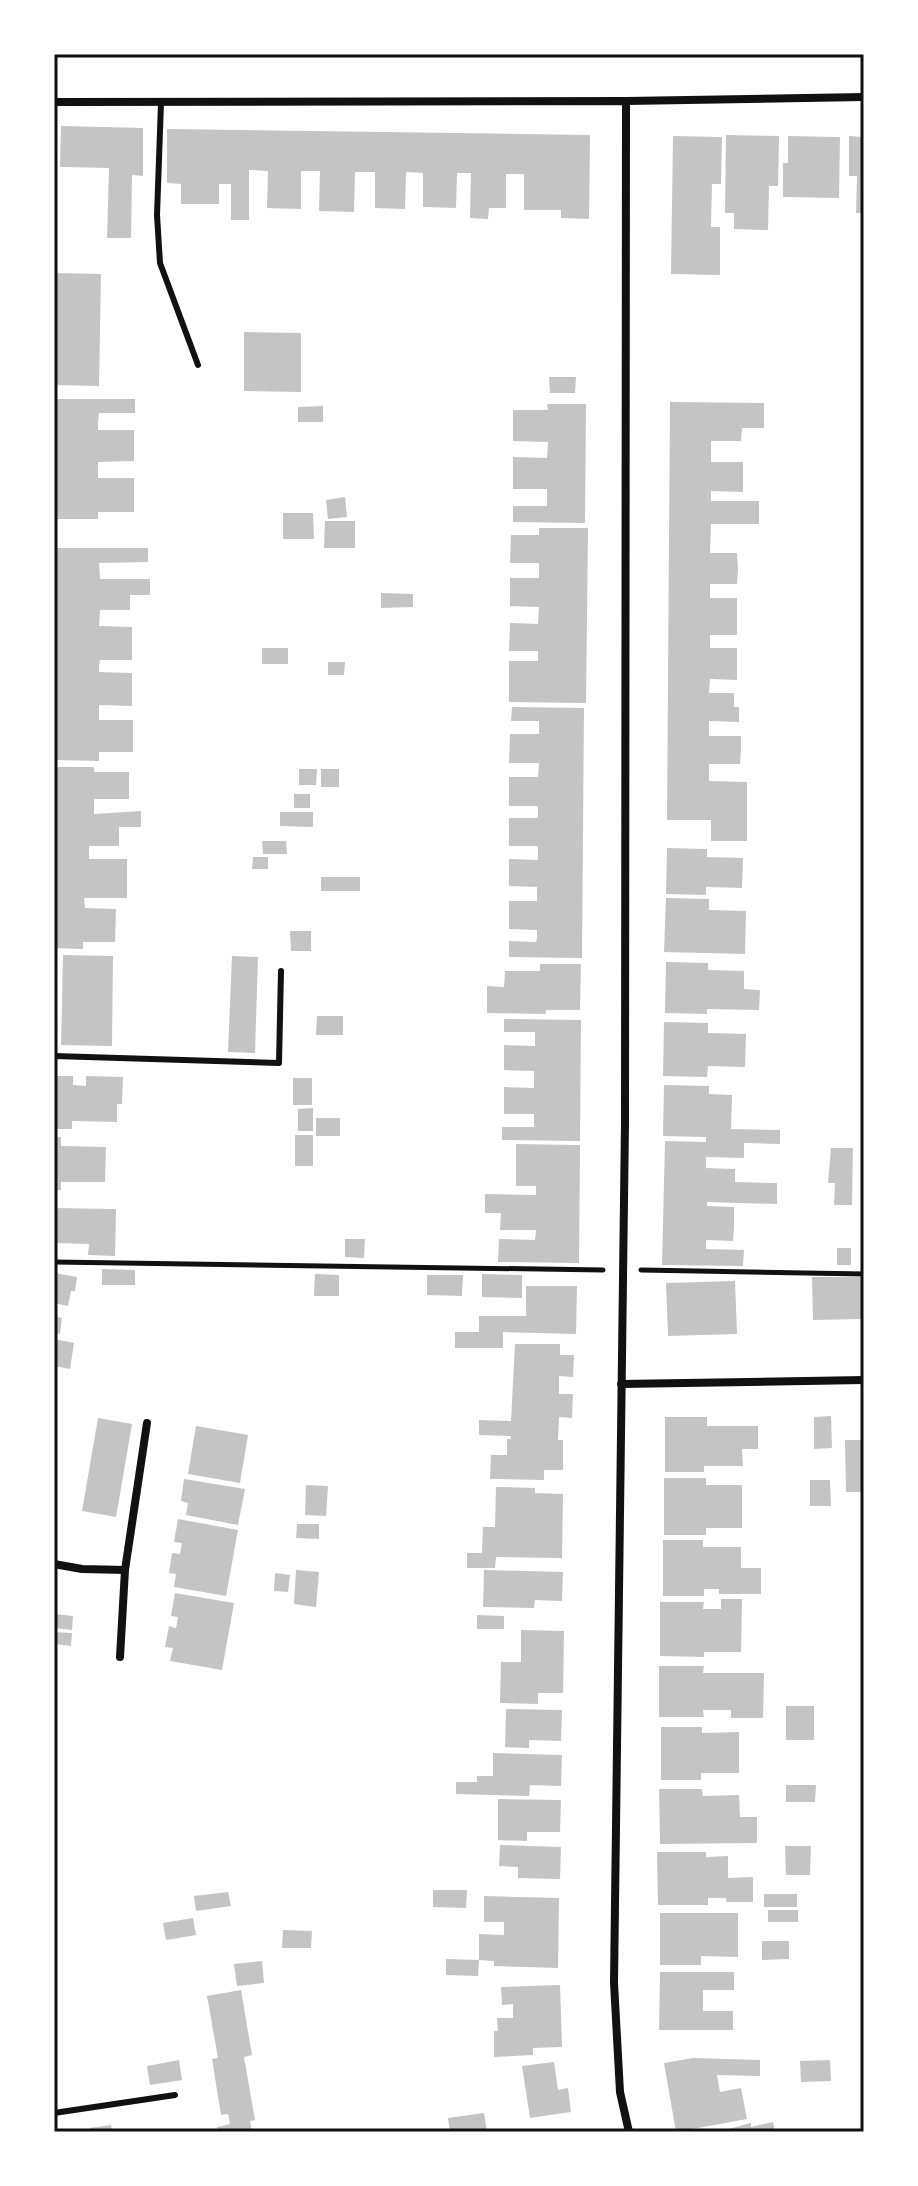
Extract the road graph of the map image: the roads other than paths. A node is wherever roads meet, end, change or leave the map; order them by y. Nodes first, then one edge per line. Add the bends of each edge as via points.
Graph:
1 (864, 97) edge
2 (626, 101) junction
3 (54, 102) edge
4 (161, 103) junction
5 (198, 365) dead end
6 (281, 971) dead end
7 (54, 1056) edge
8 (864, 1380) edge
9 (621, 1384) junction
10 (147, 1423) dead end
11 (54, 1564) edge
12 (125, 1570) junction
13 (120, 1657) dead end
14 (175, 2095) dead end
15 (54, 2113) edge
16 (629, 2132) edge

1 - 2 street
2 - 4 street
2 - 9 street
3 - 4 street
4 - 5 lane via 160,263
6 - 7 lane via 279,1063
8 - 9 street
9 - 16 street via 614,1983 620,2092
10 - 12 street
11 - 12 street
12 - 13 street
14 - 15 lane

